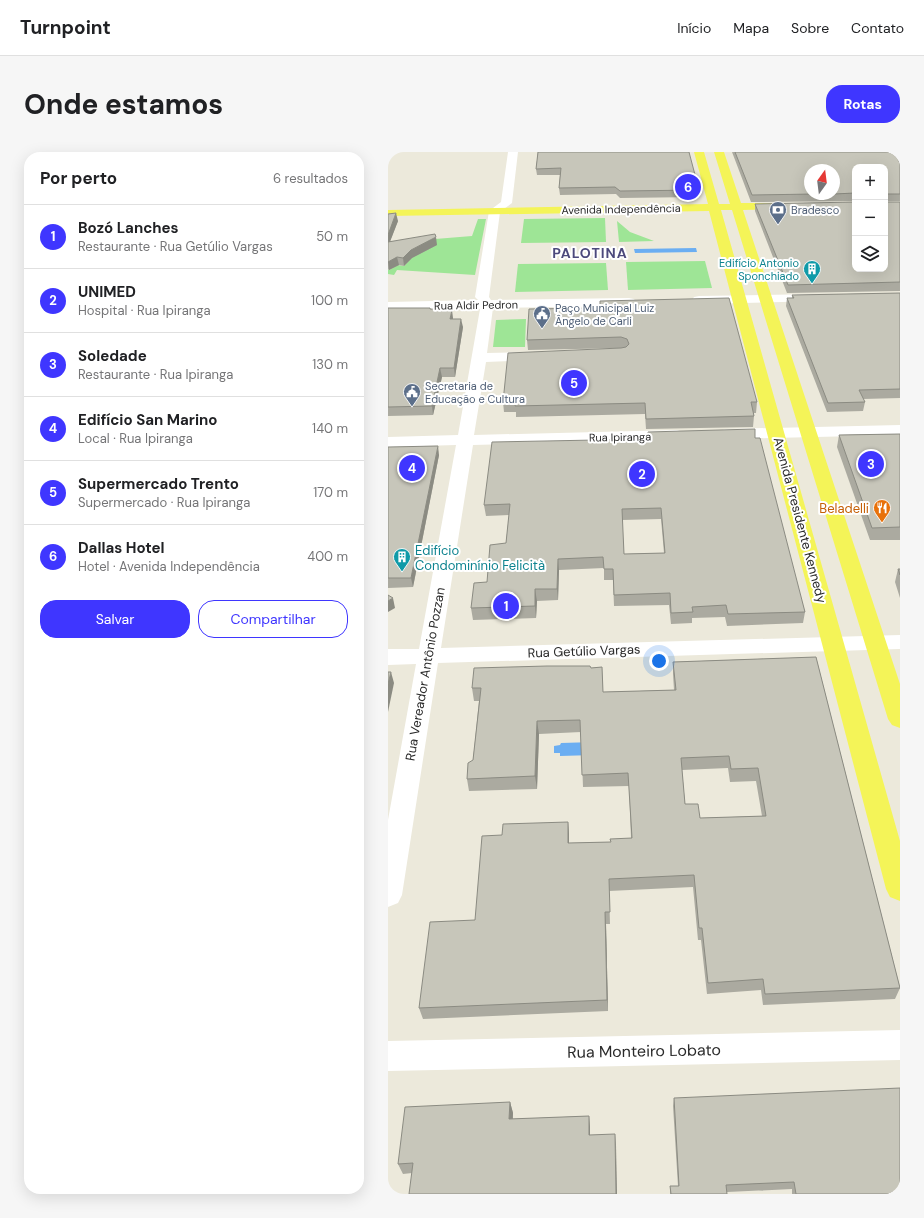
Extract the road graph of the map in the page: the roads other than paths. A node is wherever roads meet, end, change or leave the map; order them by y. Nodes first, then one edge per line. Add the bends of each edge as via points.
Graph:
1 (513, 152) edge
2 (699, 152) edge
3 (719, 152) edge
4 (704, 168) junction
5 (724, 168) junction
6 (792, 202) edge
7 (506, 203) junction
8 (736, 203) junction
9 (713, 204) junction
10 (388, 205) edge
11 (614, 205) junction
12 (495, 211) junction
13 (388, 213) edge
14 (725, 246) junction
15 (749, 246) junction
16 (829, 298) edge
17 (766, 299) junction
18 (740, 300) junction
19 (685, 301) edge
20 (639, 302) edge
21 (487, 305) junction
22 (388, 306) edge
23 (551, 355) edge
24 (479, 358) junction
25 (900, 430) edge
26 (776, 433) junction
27 (809, 433) junction
28 (465, 440) junction
29 (388, 442) edge
30 (900, 642) edge
31 (833, 643) junction
32 (875, 643) junction
33 (428, 656) junction
34 (388, 657) edge
35 (900, 720) edge
36 (900, 889) edge
37 (388, 895) edge
38 (900, 1045) edge
39 (388, 1056) edge

1 - 7 street
2 - 4 main road, Avenida Presidente Kennedy
3 - 5 main road
4 - 5 main road
4 - 9 main road, Avenida Presidente Kennedy
5 - 8 main road
6 - 8 main road, Avenida Independência
7 - 10 main road, Avenida Independência
7 - 11 main road, Avenida Independência
7 - 12 street
8 - 9 main road, Avenida Independência
8 - 15 main road
9 - 11 main road, Avenida Independência
9 - 14 main road, Avenida Presidente Kennedy
11 - 12 main road, Avenida Independência
12 - 13 main road, Avenida Independência
12 - 21 street, Rua Vereador Antônio Pozzan via 482,297
14 - 15 main road
14 - 18 main road, Avenida Presidente Kennedy
15 - 17 main road
16 - 17 street
17 - 18 street
17 - 27 main road
18 - 19 street
18 - 26 main road, Avenida Presidente Kennedy
20 - 21 street, Rua Aldir Pedron
21 - 22 street, Rua Aldir Pedron
21 - 24 street, Rua Vereador Antônio Pozzan
23 - 24 street
24 - 28 street, Rua Vereador Antônio Pozzan
25 - 27 street, Rua Ipiranga
26 - 27 street, Rua Ipiranga
26 - 28 street, Rua Ipiranga
26 - 31 main road, Avenida Presidente Kennedy
27 - 32 main road
28 - 29 street, Rua Ipiranga
28 - 33 street, Rua Vereador Antônio Pozzan
30 - 32 street, Rua Getúlio Vargas
31 - 32 street, Rua Getúlio Vargas
31 - 33 street, Rua Getúlio Vargas
31 - 36 main road, Avenida Presidente Kennedy
32 - 35 main road
33 - 34 street, Rua Getúlio Vargas
33 - 37 street, Rua Vereador Antônio Pozzan
38 - 39 street, Rua Monteiro Lobato

